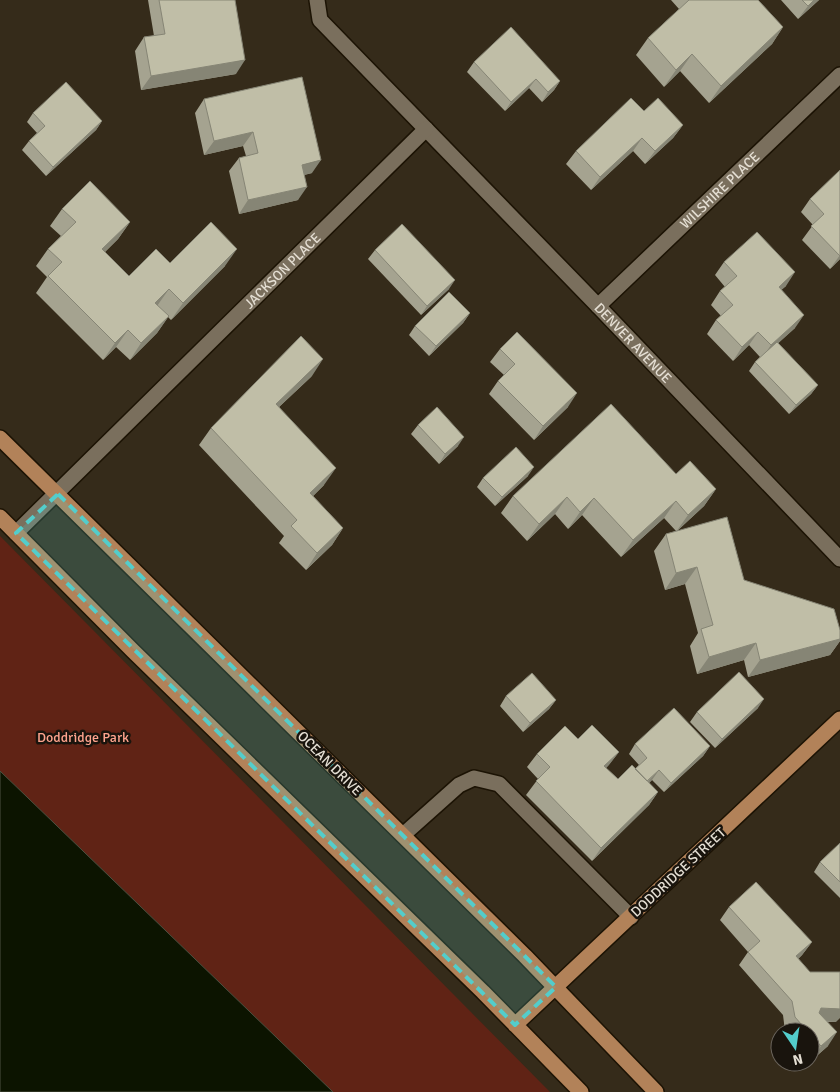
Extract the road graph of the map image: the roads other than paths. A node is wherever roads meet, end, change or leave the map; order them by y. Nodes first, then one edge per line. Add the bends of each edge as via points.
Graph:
1 (317, 0) edge
2 (840, 75) edge
3 (426, 129) junction
4 (598, 306) junction
5 (0, 438) edge
6 (58, 494) junction
7 (0, 517) edge
8 (16, 533) junction
9 (840, 558) edge
10 (839, 720) edge
11 (403, 836) junction
12 (631, 917) junction
13 (556, 987) junction
14 (515, 1025) junction
15 (581, 1092) edge
16 (656, 1092) edge

1 - 3 street via 320,20
2 - 4 street, WILSHIRE PLACE
3 - 4 street, DENVER AVENUE
3 - 6 street, JACKSON PLACE
4 - 9 street, DENVER AVENUE
5 - 6 main road, OCEAN DRIVE
6 - 8 street, JACKSON PLACE
6 - 11 main road, OCEAN DRIVE
7 - 8 main road
8 - 14 main road
10 - 12 main road, DODDRIDGE STREET
11 - 12 street via 459,785 474,778 499,784
11 - 13 main road, OCEAN DRIVE
12 - 13 main road, DODDRIDGE STREET
13 - 14 main road, DODDRIDGE STREET
13 - 16 main road, OCEAN DRIVE
14 - 15 main road

